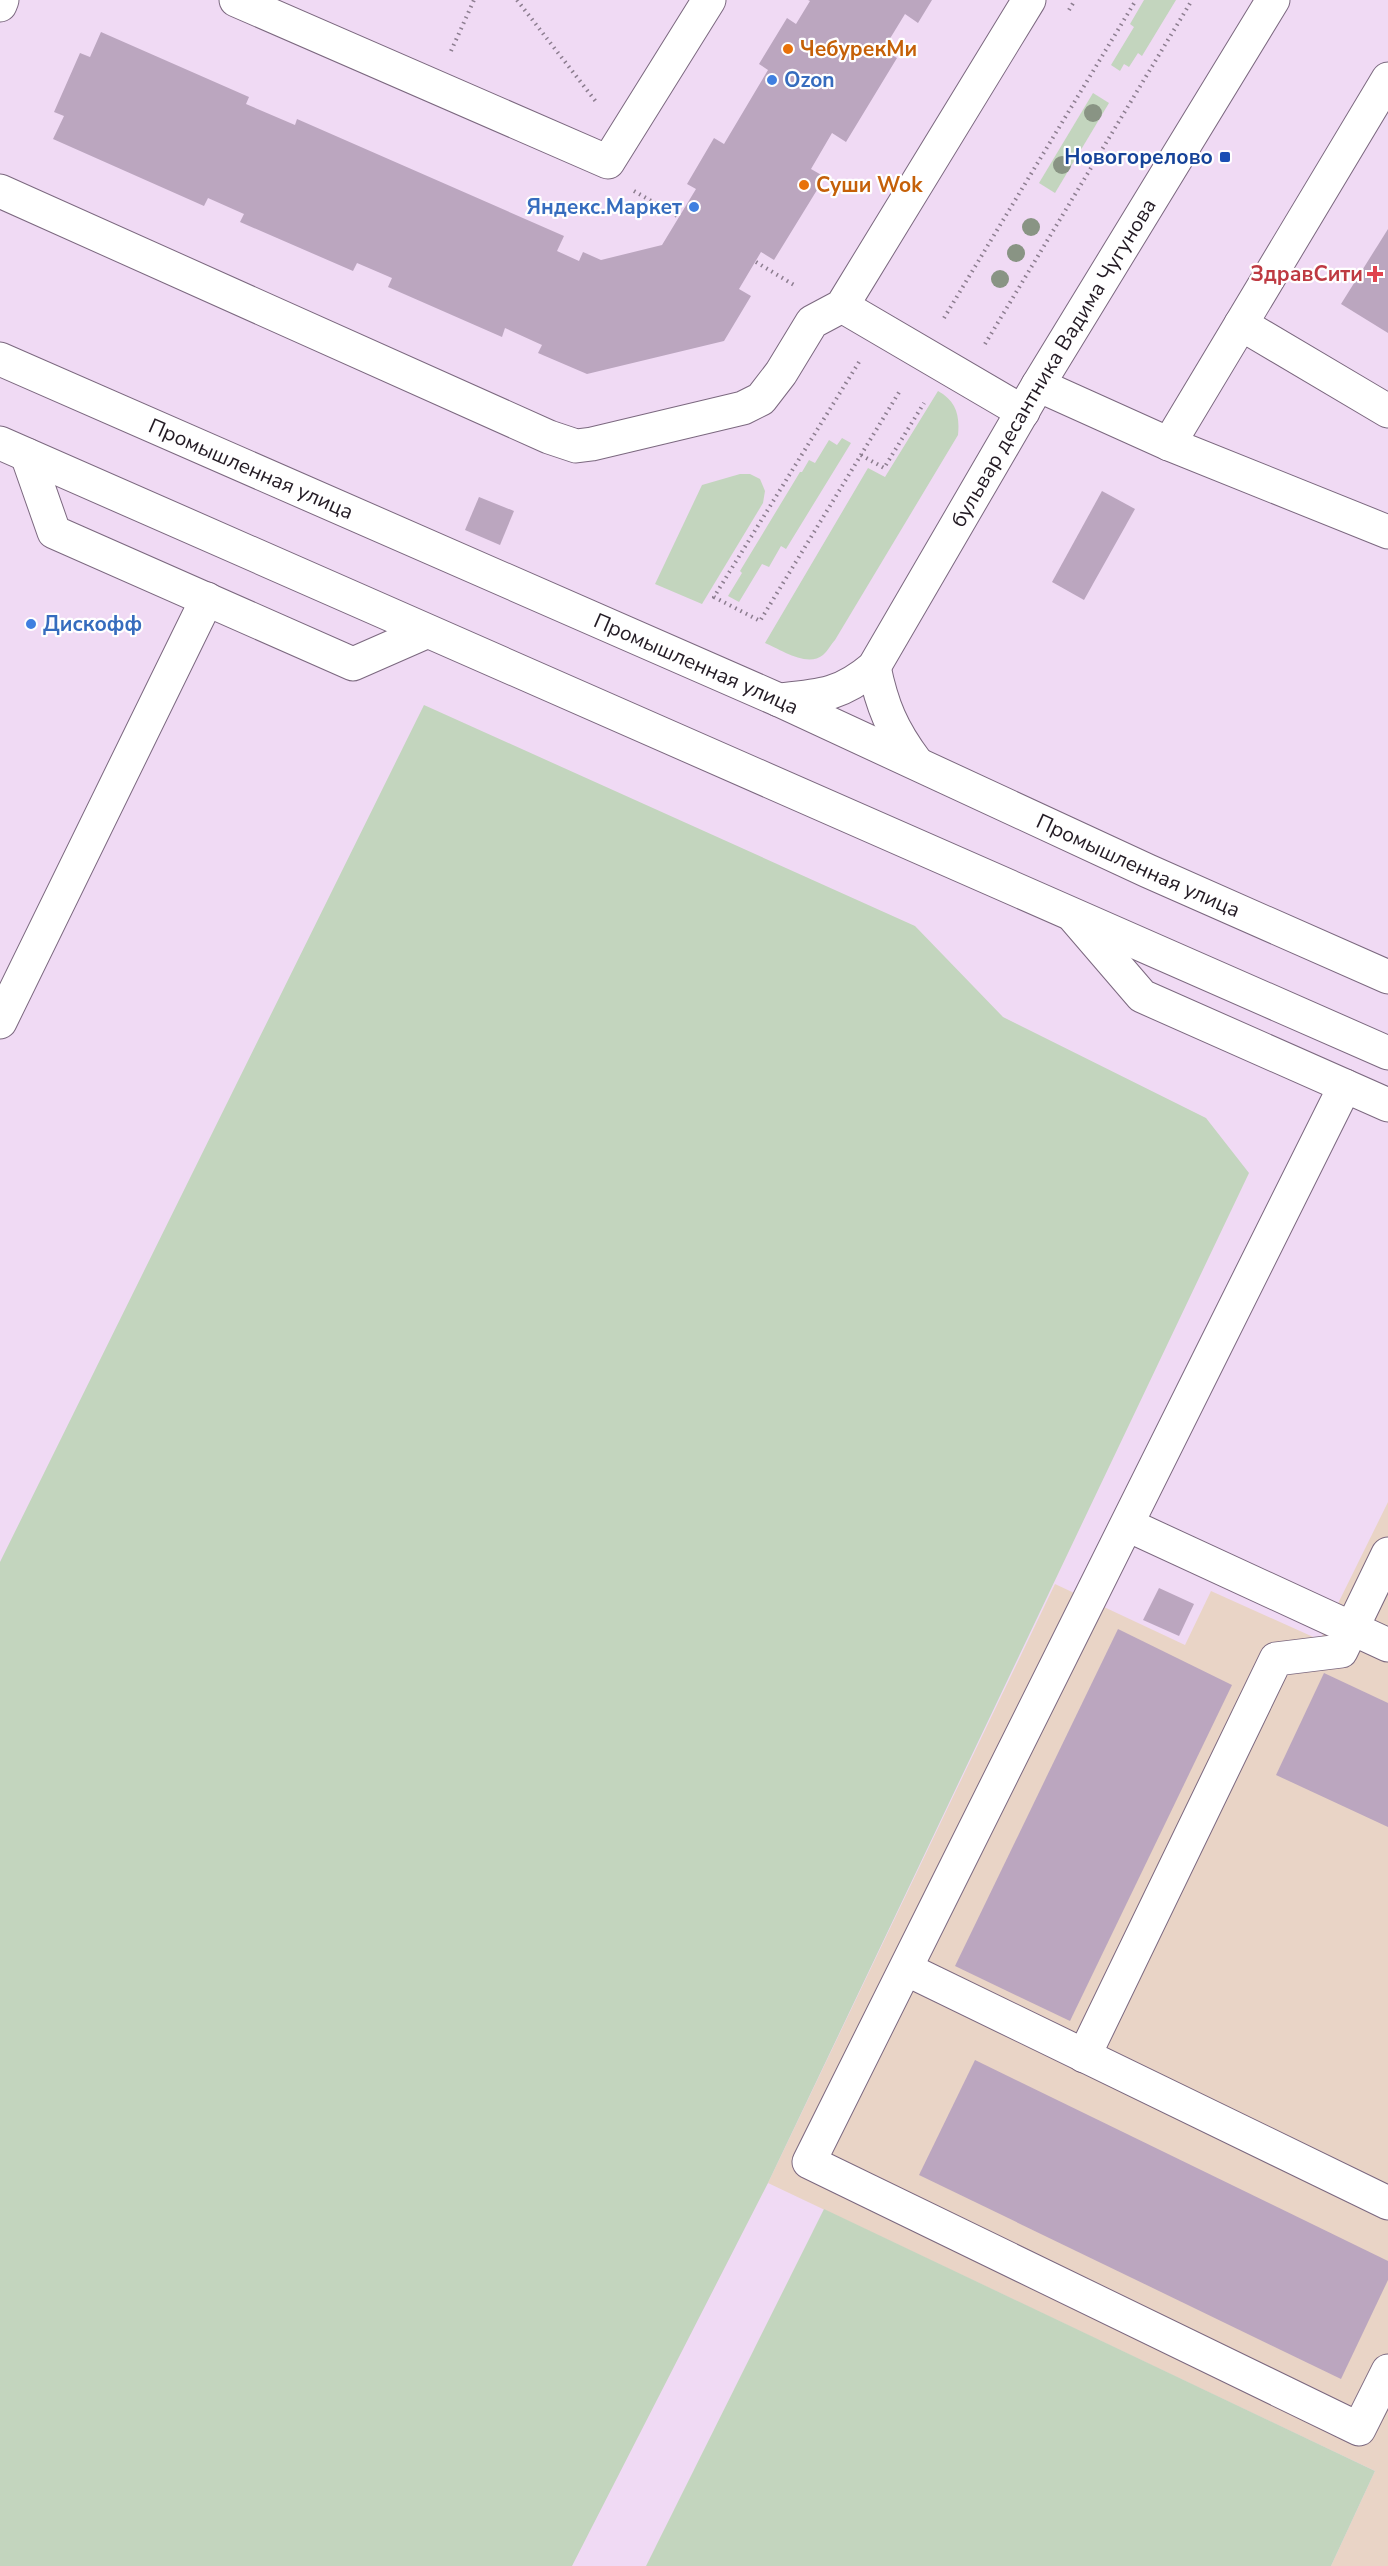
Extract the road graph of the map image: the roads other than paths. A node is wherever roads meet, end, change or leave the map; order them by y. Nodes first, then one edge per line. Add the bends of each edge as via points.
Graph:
1 (2, 0) edge
2 (236, 0) edge
3 (709, 0) edge
4 (1029, 0) edge
5 (1273, 0) edge
6 (0, 4) edge
7 (1388, 79) edge
8 (0, 190) edge
9 (842, 306) junction
10 (1241, 324) junction
11 (0, 359) edge
12 (1030, 399) junction
13 (1388, 411) edge
14 (1168, 444) junction
15 (14, 449) edge
16 (1388, 532) edge
17 (207, 599) junction
18 (426, 632) junction
19 (874, 667) junction
20 (779, 700) junction
21 (916, 762) junction
22 (1070, 912) junction
23 (1388, 977) edge
24 (0, 1022) edge
25 (1388, 1053) edge
26 (1345, 1086) junction
27 (1388, 1105) edge
28 (1128, 1525) junction
29 (1388, 1554) edge
30 (1352, 1628) junction
31 (1388, 1646) edge
32 (906, 1969) junction
33 (1084, 2056) junction
34 (1388, 2203) edge
35 (1388, 2371) edge

1 - 6 street
2 - 3 street via 608,162
4 - 9 street
5 - 12 street, бульвар десантника Вадима Чугунова
7 - 10 street
8 - 9 street via 576,446 743,408 761,399 812,322
9 - 12 street
10 - 13 street
10 - 14 street
11 - 20 street, Промышленная улица
12 - 14 street
12 - 19 street, бульвар десантника Вадима Чугунова
14 - 16 street
15 - 17 street via 54,532
15 - 18 street
17 - 18 street via 353,664
17 - 24 street
18 - 22 street
19 - 20 street, бульвар десантника Вадима Чугунова via 838,692
19 - 21 street via 886,714
20 - 21 street, Промышленная улица
21 - 23 street, Промышленная улица via 1148,871
22 - 25 street
22 - 26 street via 1142,996
26 - 27 street
26 - 28 street
28 - 30 street
28 - 32 street
29 - 30 street
30 - 31 street
30 - 33 street via 1341,1651 1276,1659
32 - 33 street
32 - 35 street via 809,2162 1359,2429
33 - 34 street

